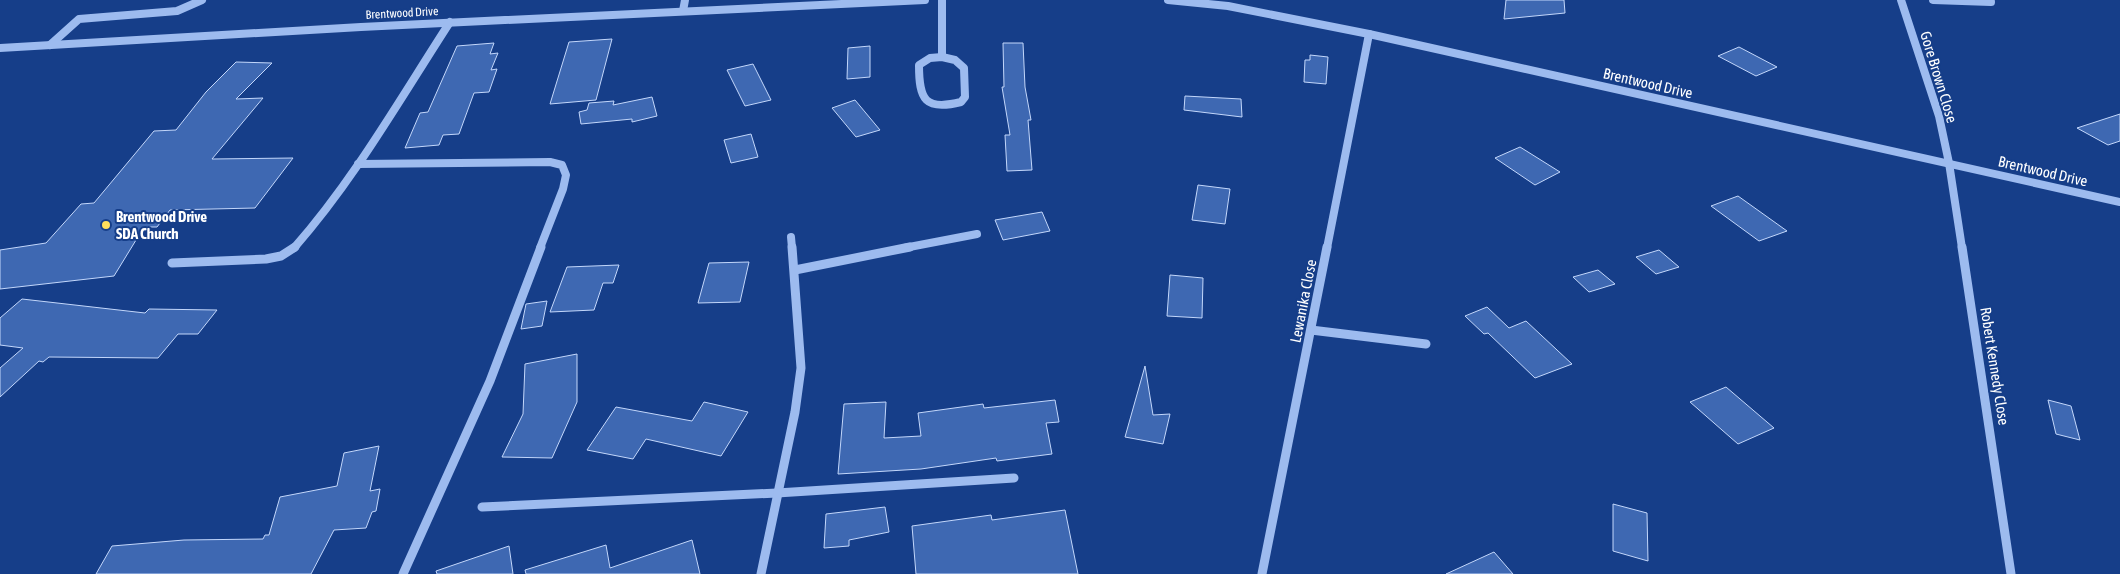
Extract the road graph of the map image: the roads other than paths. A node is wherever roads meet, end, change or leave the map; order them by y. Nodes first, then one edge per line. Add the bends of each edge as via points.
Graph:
1 (202, 0) edge
2 (684, 0) edge
3 (925, 0) edge
4 (942, 0) edge
5 (1168, 0) edge
6 (1901, 0) edge
7 (1933, 0) edge
8 (1990, 2) dead end
9 (682, 11) junction
10 (450, 22) junction
11 (1369, 34) junction
12 (50, 45) junction
13 (0, 48) edge
14 (942, 57) junction
15 (1948, 163) junction
16 (358, 164) junction
17 (2120, 202) edge
18 (977, 234) dead end
19 (791, 237) dead end
20 (172, 263) dead end
21 (795, 270) junction
22 (1311, 330) junction
23 (1426, 344) dead end
24 (1014, 478) dead end
25 (777, 493) junction
26 (482, 507) dead end
27 (403, 574) edge
28 (761, 574) edge
29 (1262, 574) edge
30 (2011, 574) edge

1 - 12 street via 176,11 79,19
2 - 9 street
3 - 9 street, Brentwood Drive
4 - 14 street
5 - 11 street, Brentwood Drive via 1228,6
6 - 15 street, Gore Brown Close via 1939,116
7 - 8 street
9 - 10 street, Brentwood Drive
10 - 12 street, Brentwood Drive
10 - 16 street
11 - 15 street, Brentwood Drive
11 - 22 street, Lewanika Close
12 - 13 street, Brentwood Drive
14 - 14 street via 956,60 964,68 965,97 961,102 934,105 921,98 919,66 930,58
15 - 17 street, Brentwood Drive
15 - 30 street, Robert Kennedy Close
16 - 20 street via 308,232 293,249 281,256
16 - 27 street via 550,162 562,165 566,175 490,381
18 - 21 street
19 - 21 street
21 - 25 street via 801,368
22 - 23 street
22 - 29 street, Lewanika Close
24 - 25 street
25 - 26 street
25 - 28 street

